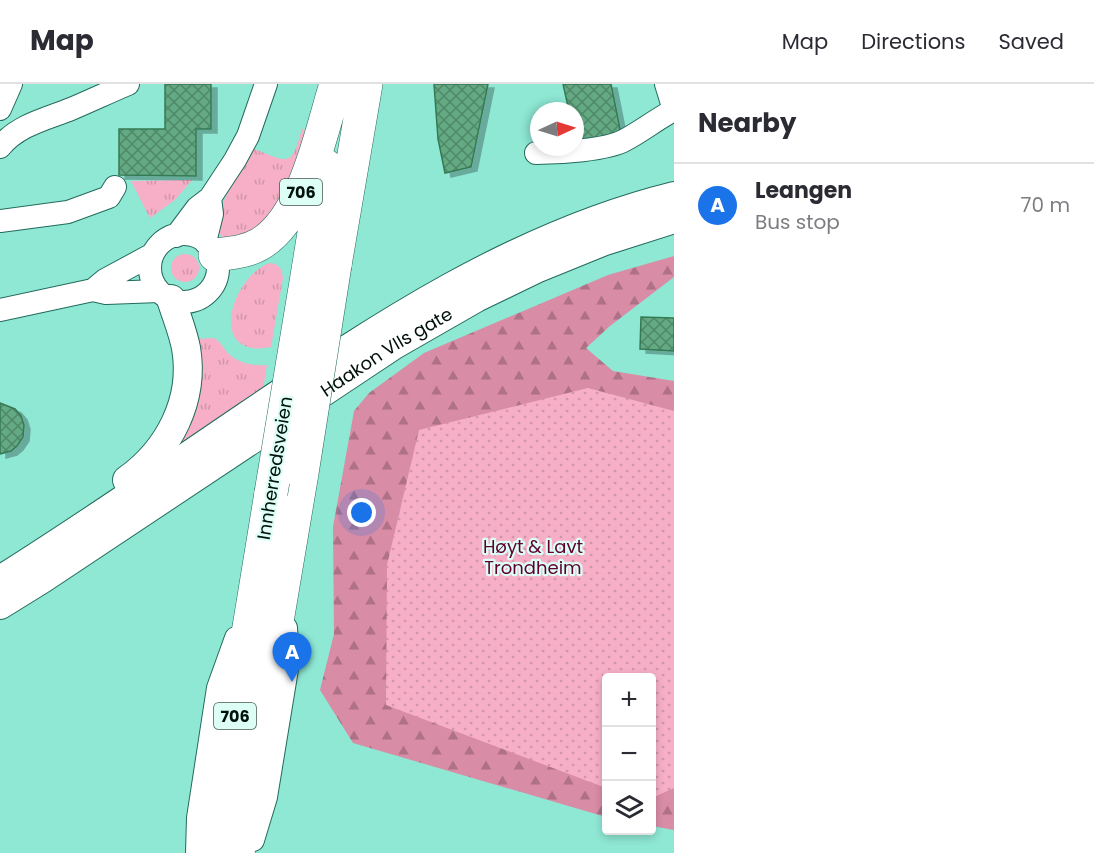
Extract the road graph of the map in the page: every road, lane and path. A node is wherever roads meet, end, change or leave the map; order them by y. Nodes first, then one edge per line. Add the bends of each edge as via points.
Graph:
1 (11, 84) edge
2 (128, 84) edge
3 (266, 84) edge
4 (338, 84) edge
5 (366, 84) edge
6 (666, 84) edge
7 (0, 109) edge
8 (674, 110) edge
9 (0, 147) edge
10 (584, 150) edge
11 (115, 187) dead end
12 (674, 196) edge
13 (210, 198) junction
14 (674, 219) edge
15 (0, 221) edge
16 (176, 236) junction
17 (210, 249) junction
18 (153, 254) junction
19 (321, 268) junction
20 (93, 290) junction
21 (165, 295) junction
22 (0, 310) edge
23 (76, 532) junction
24 (271, 579) junction
25 (0, 580) edge
26 (0, 605) edge
27 (197, 853) edge
28 (212, 853) edge
29 (238, 853) edge
30 (249, 853) edge

1 - 7 street
2 - 9 street via 36,121
3 - 13 street via 248,136
4 - 17 highway, 706 via 302,192 284,222 249,249
4 - 19 highway, Innherredsveien / 706
5 - 19 highway, Innherredsveien / 706
6 - 8 street
8 - 10 street via 624,141
11 - 15 street via 109,197 68,212
12 - 23 main road, Haakon VIIs gate via 596,220 468,277 323,364
13 - 16 street via 197,208
13 - 17 street
14 - 26 main road, Haakon VIIs gate via 538,268 404,339
16 - 17 street via 193,235
16 - 18 street via 162,242
17 - 21 street via 217,272 211,289 189,302
18 - 20 street
18 - 21 street via 150,271
19 - 24 highway, Innherredsveien / 706, bridge via 302,473
19 - 24 highway, Innherredsveien / 706, bridge via 271,493
20 - 21 street
20 - 22 street
21 - 23 main road via 182,334 187,361 185,396 177,420 152,459 95,504
23 - 25 main road, Haakon VIIs gate
24 - 27 street via 218,688 198,818
24 - 28 highway, Innherredsveien / 706
24 - 29 highway, Innherredsveien / 706
24 - 30 street via 288,663 266,797

